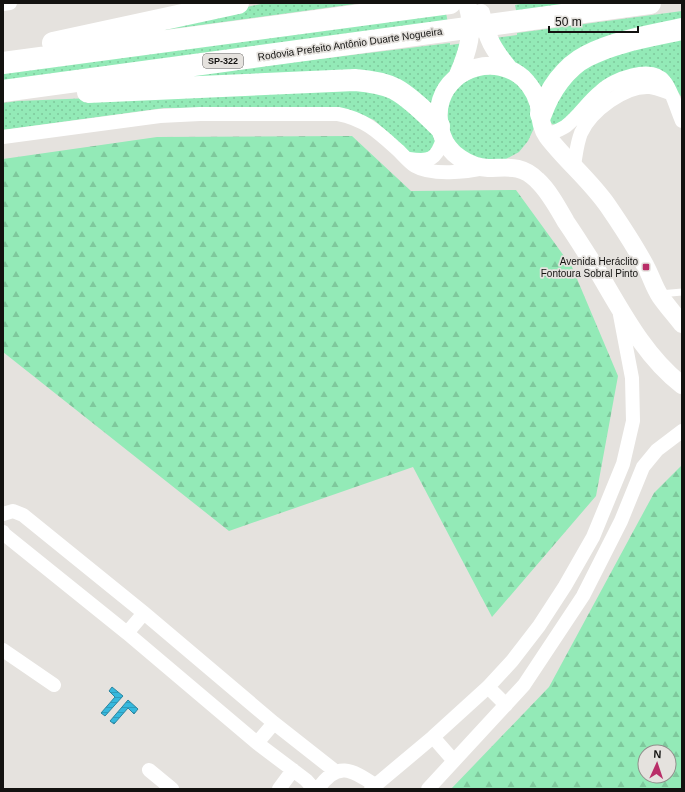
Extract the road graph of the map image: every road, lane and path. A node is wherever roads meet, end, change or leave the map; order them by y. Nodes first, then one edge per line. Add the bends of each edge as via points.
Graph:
1 (10, 3) edge
2 (238, 3) edge
3 (467, 3) edge
4 (480, 3) edge
5 (650, 3) edge
6 (3, 4) edge
7 (445, 4) edge
8 (682, 29) edge
9 (3, 53) edge
10 (3, 63) edge
11 (510, 70) junction
12 (457, 77) junction
13 (3, 91) edge
14 (670, 93) junction
15 (3, 97) edge
16 (682, 121) edge
17 (543, 123) junction
18 (441, 132) junction
19 (3, 137) edge
20 (407, 158) junction
21 (574, 165) junction
22 (494, 167) junction
23 (682, 292) edge
24 (659, 294) junction
25 (619, 309) junction
26 (682, 324) edge
27 (682, 385) edge
28 (682, 431) edge
29 (3, 514) edge
30 (3, 534) edge
31 (144, 613) junction
32 (127, 633) junction
33 (3, 650) edge
34 (54, 685) dead end
35 (488, 687) junction
36 (506, 706) junction
37 (274, 723) junction
38 (433, 737) junction
39 (258, 743) junction
40 (454, 761) junction
41 (149, 770) dead end
42 (293, 770) junction
43 (335, 771) junction
44 (373, 787) edge
45 (172, 789) edge
46 (280, 789) edge
47 (314, 789) edge
48 (318, 789) edge
49 (428, 789) edge

1 - 6 street
2 - 9 highway
3 - 12 street via 471,28 469,44
4 - 11 street via 489,41
5 - 13 highway, Rodovia Prefeito Antônio Duarte Nogueira / SP-322
7 - 10 highway
8 - 17 highway via 634,40 587,56 573,65 552,88 546,99
11 - 12 street via 497,66 482,66
11 - 17 street via 522,77 532,88 538,100
12 - 18 street via 441,99 438,112
14 - 16 street
14 - 17 street via 660,77 643,73 615,82 602,90 566,126
14 - 21 street via 649,87 638,88 612,99 587,123 577,144
15 - 18 highway via 355,80 396,89 420,109
17 - 21 street
18 - 20 street via 436,155 422,161
18 - 22 street via 451,150 461,159 474,165
19 - 20 street via 171,115 338,114 352,116 370,126
20 - 22 street via 415,166 426,170 470,172
21 - 24 street via 607,204 646,267
22 - 25 street via 517,168 537,180 596,268
23 - 24 lane
24 - 26 street
25 - 27 street via 652,356
25 - 35 street via 632,378 632,421 623,464 594,537 566,586 512,661
28 - 36 street via 656,450 643,467 621,521 583,596 524,685
29 - 31 street via 13,511 23,515
30 - 32 street
31 - 32 street
31 - 37 street
32 - 39 street
33 - 34 street
35 - 36 street
35 - 38 street
36 - 40 street
37 - 39 street
37 - 43 street
38 - 40 street
38 - 44 street
39 - 42 street
40 - 49 street
41 - 45 street
42 - 46 street
42 - 47 street
43 - 44 street via 345,770 359,774
43 - 48 street

